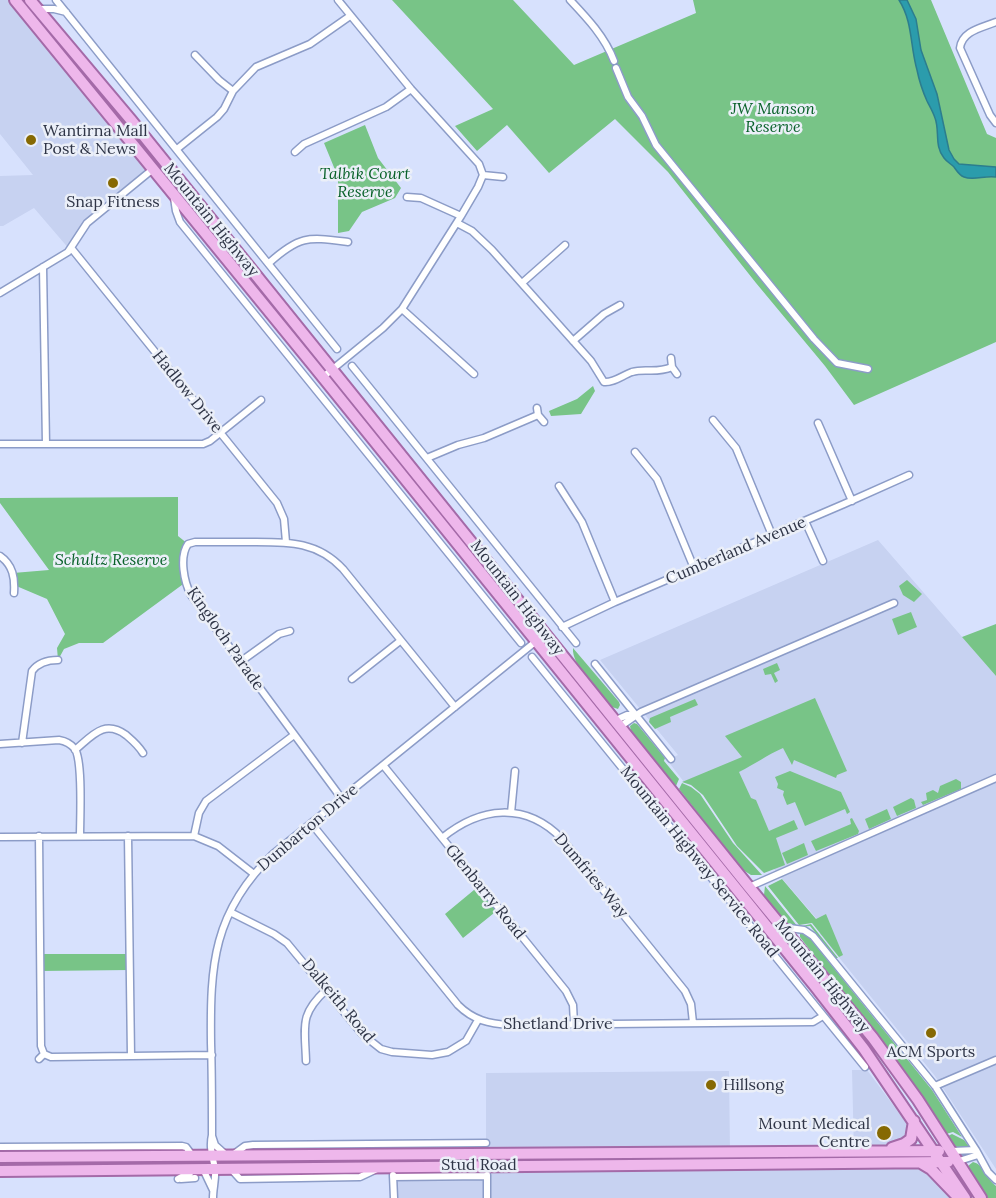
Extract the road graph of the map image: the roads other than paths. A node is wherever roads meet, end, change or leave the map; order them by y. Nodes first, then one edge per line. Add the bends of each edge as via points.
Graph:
1 (15, 0) edge
2 (338, 0) edge
3 (570, 0) edge
4 (58, 2) edge
5 (33, 4) edge
6 (54, 9) junction
7 (66, 12) junction
8 (351, 16) junction
9 (996, 22) edge
10 (195, 55) dead end
11 (103, 86) junction
12 (411, 89) junction
13 (233, 91) junction
14 (93, 95) junction
15 (996, 123) edge
16 (177, 149) junction
17 (295, 152) dead end
18 (153, 169) junction
19 (483, 175) junction
20 (503, 177) dead end
21 (174, 194) junction
22 (406, 197) dead end
23 (461, 216) junction
24 (457, 223) junction
25 (224, 235) junction
26 (348, 242) dead end
27 (213, 243) junction
28 (565, 245) dead end
29 (234, 248) junction
30 (72, 249) junction
31 (224, 257) junction
32 (269, 263) junction
33 (43, 267) junction
34 (522, 283) junction
35 (0, 293) edge
36 (620, 305) dead end
37 (402, 309) junction
38 (573, 341) junction
39 (338, 349) dead end
40 (671, 358) dead end
41 (352, 366) dead end
42 (672, 367) junction
43 (868, 369) dead end
44 (327, 373) junction
45 (474, 374) dead end
46 (677, 374) dead end
47 (261, 400) dead end
48 (713, 420) dead end
49 (544, 422) dead end
50 (818, 423) dead end
51 (220, 433) junction
52 (0, 444) edge
53 (46, 444) junction
54 (635, 452) dead end
55 (427, 458) junction
56 (909, 475) dead end
57 (559, 486) dead end
58 (852, 501) junction
59 (805, 521) junction
60 (772, 535) junction
61 (286, 542) junction
62 (0, 556) edge
63 (823, 561) dead end
64 (490, 565) junction
65 (694, 568) junction
66 (489, 583) junction
67 (14, 593) dead end
68 (615, 602) junction
69 (894, 603) dead end
70 (493, 608) junction
71 (511, 610) junction
72 (562, 627) junction
73 (290, 631) dead end
74 (540, 637) junction
75 (400, 641) junction
76 (521, 643) dead end
77 (576, 643) dead end
78 (532, 657) dead end
79 (58, 660) dead end
80 (240, 662) junction
81 (595, 664) dead end
82 (352, 679) dead end
83 (455, 707) junction
84 (634, 715) junction
85 (618, 723) junction
86 (608, 731) junction
87 (294, 735) junction
88 (22, 743) junction
89 (0, 744) edge
90 (75, 750) junction
91 (143, 753) dead end
92 (671, 759) dead end
93 (383, 765) junction
94 (515, 771) dead end
95 (996, 778) edge
96 (342, 799) junction
97 (511, 813) junction
98 (311, 823) junction
99 (39, 836) junction
100 (80, 836) junction
101 (128, 836) junction
102 (194, 836) junction
103 (0, 837) edge
104 (442, 838) junction
105 (254, 874) junction
106 (745, 891) junction
107 (230, 912) junction
108 (782, 927) junction
109 (326, 990) junction
110 (823, 1016) junction
111 (478, 1020) junction
112 (693, 1023) junction
113 (574, 1024) junction
114 (873, 1038) junction
115 (212, 1055) junction
116 (131, 1056) junction
117 (996, 1060) edge
118 (306, 1061) dead end
119 (865, 1067) dead end
120 (883, 1077) junction
121 (935, 1086) junction
122 (914, 1121) junction
123 (212, 1136) junction
124 (0, 1147) edge
125 (486, 1150) junction
126 (934, 1151) junction
127 (952, 1151) junction
128 (838, 1152) junction
129 (880, 1152) junction
130 (711, 1153) junction
131 (977, 1153) junction
132 (193, 1155) junction
133 (211, 1155) junction
134 (229, 1155) junction
135 (0, 1157) edge
136 (534, 1160) junction
137 (567, 1160) junction
138 (959, 1161) junction
139 (942, 1162) junction
140 (854, 1163) junction
141 (921, 1163) junction
142 (750, 1164) junction
143 (214, 1167) junction
144 (96, 1169) junction
145 (390, 1169) junction
146 (0, 1171) edge
147 (198, 1171) junction
148 (487, 1171) junction
149 (104, 1180) dead end
150 (996, 1180) edge
151 (213, 1194) edge
152 (394, 1198) edge
153 (487, 1198) edge
154 (960, 1198) edge
155 (965, 1198) edge
156 (981, 1198) edge

1 - 14 main road, Mountain Highway
2 - 8 street
3 - 43 street via 602,39 656,146 814,339 837,363
4 - 6 street, Mountain Highway
4 - 7 street, Mountain Highway
5 - 6 street, Mountain Highway
5 - 11 main road, Mountain Highway
6 - 7 street, Mountain Highway
7 - 16 street, Mountain Highway
8 - 12 street
8 - 13 street via 310,44 256,66
9 - 15 street via 964,35 960,48
10 - 13 street
11 - 14 main road
11 - 25 main road, Mountain Highway
12 - 17 street via 386,107 304,144
12 - 19 street via 474,158
13 - 16 street via 218,117
14 - 18 main road, Mountain Highway
16 - 32 street, Mountain Highway
18 - 21 main road, Mountain Highway
18 - 30 street via 87,223
19 - 20 street
19 - 23 street
21 - 27 main road, Mountain Highway
21 - 70 street, Mountain Highway via 180,222
22 - 23 street via 421,198
23 - 24 street
24 - 34 street via 482,240
24 - 37 street
25 - 27 main road
25 - 29 main road, Mountain Highway
26 - 32 street via 302,240
27 - 31 main road, Mountain Highway
28 - 34 street
29 - 31 main road
29 - 44 main road, Mountain Highway
30 - 33 street
30 - 51 street, Hadlow Drive
31 - 44 main road, Mountain Highway
32 - 39 street, Mountain Highway
33 - 35 street
33 - 53 street
34 - 38 street
36 - 38 street
37 - 44 street
37 - 45 street
38 - 42 street via 607,382 635,372
40 - 42 street
41 - 55 street
42 - 46 street
44 - 64 main road, Mountain Highway
44 - 66 main road, Mountain Highway
47 - 51 street
48 - 60 street via 735,448
49 - 55 street via 538,412 484,438
50 - 58 street
51 - 53 street via 201,444
51 - 61 street, Hadlow Drive via 277,503 284,519
52 - 53 street
54 - 65 street via 660,486
55 - 72 street
56 - 58 street, Cumberland Avenue
57 - 68 street via 582,522
58 - 59 street, Cumberland Avenue
59 - 60 street, Cumberland Avenue
59 - 63 street
60 - 65 street, Cumberland Avenue
61 - 75 street, Kingloch Parade via 310,546 335,561
61 - 80 street, Kingloch Parade via 193,542 185,550 187,588
62 - 67 street via 12,570
64 - 66 main road via 486,571
64 - 74 main road, Mountain Highway
65 - 68 street, Cumberland Avenue
66 - 71 main road, Mountain Highway
68 - 72 street, Cumberland Avenue
69 - 84 street
70 - 71 street
70 - 76 street
71 - 74 main road, Mountain Highway
72 - 77 street
73 - 80 street via 279,634
74 - 83 street, Dunbarton Drive
74 - 85 main road, Mountain Highway
74 - 86 main road, Mountain Highway
75 - 82 street
75 - 83 street, Kingloch Parade
78 - 110 street, Mountain Highway Service Road
79 - 88 street via 47,661 32,671
80 - 87 street, Kingloch Parade
81 - 84 street
83 - 93 street, Dunbarton Drive
84 - 85 street via 627,715
84 - 92 street
85 - 86 main road
85 - 106 main road, Mountain Highway
86 - 106 main road, Mountain Highway
87 - 96 street, Kingloch Parade
87 - 102 street via 206,801
88 - 89 street
88 - 90 street via 59,740
90 - 91 street via 98,731 113,728 137,744
90 - 100 street via 79,765
93 - 96 street, Dunbarton Drive
93 - 104 street, Glenbarry Road
94 - 97 street
95 - 106 street
96 - 98 street, Dunbarton Drive
97 - 104 street, Dumfries Way via 471,819
97 - 112 street, Dumfries Way via 541,822 562,839 685,991
98 - 105 street, Dunbarton Drive
98 - 111 street, Shetland Drive via 458,1005
99 - 100 street
99 - 103 street
99 - 116 street via 42,1057
100 - 101 street
101 - 102 street
101 - 116 street
102 - 105 street via 218,846
104 - 113 street, Glenbarry Road via 569,995
105 - 107 street, Dunbarton Drive
106 - 108 main road, Mountain Highway
106 - 120 main road, Mountain Highway
107 - 109 street, Dalkeith Road via 287,943
107 - 115 street, Dunbarton Drive via 213,965
108 - 114 main road, Mountain Highway
108 - 121 street via 804,930 813,936
109 - 111 street, Dalkeith Road via 366,1039 392,1052 448,1052 466,1041
109 - 118 street via 307,1014
110 - 112 street, Shetland Drive via 813,1022
110 - 119 street, Mountain Highway Service Road
111 - 113 street, Shetland Drive via 510,1025
112 - 113 street, Shetland Drive
114 - 120 main road via 886,1066
114 - 127 main road, Mountain Highway
115 - 116 street
115 - 123 street, Dunbarton Drive
117 - 121 street
120 - 122 main road, Mountain Highway
121 - 131 street
122 - 126 main road, Mountain Highway
122 - 129 main road via 908,1142
123 - 133 street, Dunbarton Drive
123 - 134 street via 217,1147
124 - 132 street via 182,1146
125 - 134 main road, Stud Road
125 - 134 street via 475,1143 253,1145
125 - 136 main road, Stud Road
125 - 148 street
126 - 127 main road, Stud Road
126 - 129 main road, Stud Road
126 - 139 main road, Mountain Highway
127 - 131 street
127 - 138 main road, Mountain Highway
128 - 129 main road, Stud Road
128 - 130 main road, Stud Road
128 - 140 main road
130 - 137 main road, Stud Road
130 - 142 main road
131 - 138 street
131 - 150 street
132 - 133 main road, Stud Road
132 - 135 main road, Stud Road
133 - 134 main road, Stud Road
133 - 143 street, Dunbarton Drive
136 - 137 main road, Stud Road
136 - 148 main road, Stud Road
137 - 142 main road, Stud Road
138 - 139 main road, Stud Road
138 - 156 main road, Mountain Highway
139 - 141 main road, Stud Road
139 - 155 main road, Mountain Highway
140 - 141 main road, Stud Road
140 - 142 main road, Stud Road
141 - 154 main road
143 - 145 main road, Stud Road
143 - 147 main road, Stud Road
143 - 151 street, Dunbarton Drive
144 - 146 main road, Stud Road
144 - 147 main road, Stud Road
144 - 149 street
145 - 148 main road, Stud Road
145 - 152 street
147 - 147 street via 178,1179
147 - 151 street via 207,1175
148 - 153 street

